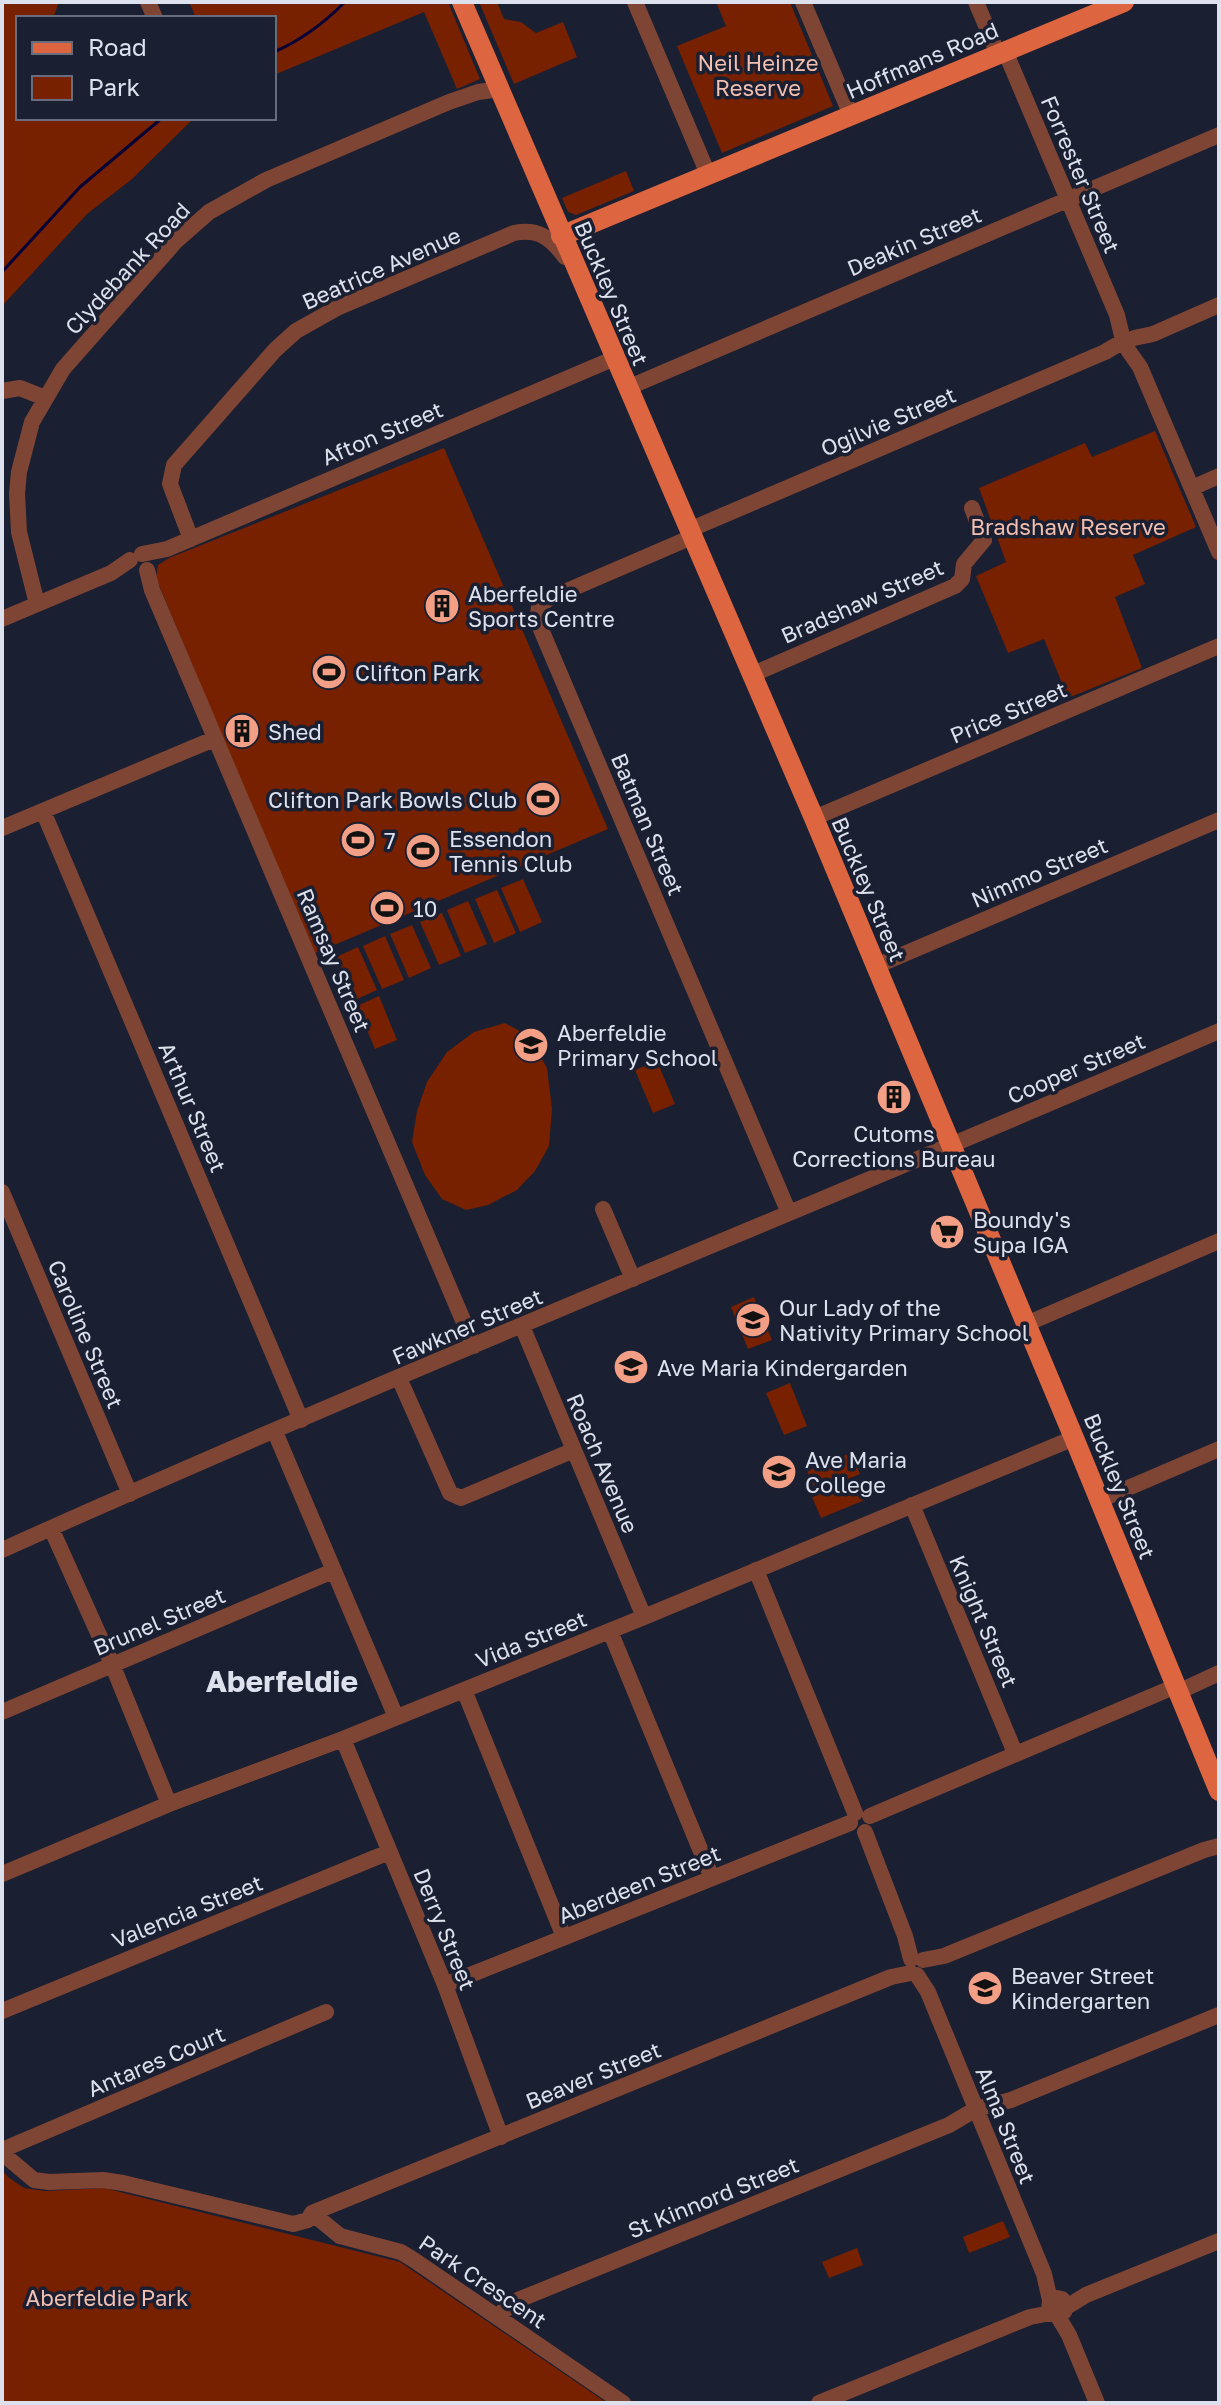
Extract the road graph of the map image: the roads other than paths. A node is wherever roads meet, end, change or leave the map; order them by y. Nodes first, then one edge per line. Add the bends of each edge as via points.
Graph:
1 (635, 2) edge
2 (803, 2) edge
3 (976, 2) edge
4 (1124, 2) edge
5 (463, 4) edge
6 (1002, 53) junction
7 (500, 89) junction
8 (851, 115) junction
9 (1219, 135) edge
10 (708, 174) junction
11 (1068, 199) junction
12 (561, 236) junction
13 (578, 275) junction
14 (1219, 305) edge
15 (1130, 344) junction
16 (615, 358) junction
17 (627, 388) junction
18 (2, 391) edge
19 (45, 398) junction
20 (1219, 476) edge
21 (1192, 488) junction
22 (972, 508) dead end
23 (690, 533) junction
24 (191, 539) junction
25 (1219, 552) edge
26 (140, 565) junction
27 (37, 604) junction
28 (2, 619) edge
29 (1219, 646) edge
30 (751, 675) junction
31 (214, 739) junction
32 (43, 811) junction
33 (814, 818) junction
34 (1219, 820) edge
35 (2, 828) edge
36 (876, 966) junction
37 (1219, 1031) edge
38 (950, 1145) junction
39 (2, 1192) edge
40 (603, 1209) dead end
41 (789, 1213) junction
42 (1219, 1241) edge
43 (633, 1279) junction
44 (1026, 1324) junction
45 (522, 1326) junction
46 (474, 1346) junction
47 (399, 1378) junction
48 (301, 1420) junction
49 (275, 1432) junction
50 (1074, 1438) junction
51 (1219, 1449) edge
52 (574, 1450) junction
53 (130, 1494) junction
54 (1100, 1500) junction
55 (912, 1505) junction
56 (51, 1528) junction
57 (2, 1550) edge
58 (756, 1570) junction
59 (333, 1571) junction
60 (644, 1617) junction
61 (610, 1631) junction
62 (112, 1664) junction
63 (1219, 1673) edge
64 (1177, 1689) junction
65 (464, 1690) junction
66 (2, 1712) edge
67 (396, 1717) junction
68 (343, 1739) junction
69 (1015, 1753) junction
70 (1219, 1791) edge
71 (169, 1804) junction
72 (860, 1821) junction
73 (1214, 1845) edge
74 (389, 1852) junction
75 (2, 1874) edge
76 (712, 1878) junction
77 (564, 1937) junction
78 (917, 1966) junction
79 (445, 1985) junction
80 (2, 2011) edge
81 (326, 2012) dead end
82 (1219, 2015) edge
83 (978, 2113) junction
84 (501, 2137) junction
85 (2, 2151) edge
86 (312, 2213) junction
87 (1219, 2241) edge
88 (1057, 2306) junction
89 (497, 2316) junction
90 (623, 2403) edge
91 (819, 2403) edge
92 (1097, 2403) edge

1 - 10 street
2 - 8 street
3 - 6 street, Forrester Street
4 - 6 main road, Hoffmans Road
5 - 7 main road, Buckley Street
6 - 8 main road, Hoffmans Road
6 - 11 street, Forrester Street
7 - 12 main road, Buckley Street
7 - 19 street, Clydebank Road via 449,102 266,180 209,212 158,260 63,369
8 - 10 main road, Hoffmans Road
9 - 11 street, Deakin Street
10 - 12 main road, Hoffmans Road
11 - 15 street, Forrester Street
11 - 17 street, Deakin Street
12 - 13 main road, Buckley Street
13 - 16 main road, Buckley Street
13 - 24 street, Beatrice Avenue via 546,237 532,231 514,233 305,325 285,340 174,465 170,484
14 - 15 street, Ogilvie Street
15 - 21 street, Forrester Street
15 - 23 street, Ogilvie Street
16 - 17 main road, Buckley Street
16 - 24 street, Afton Street
17 - 23 main road, Buckley Street
18 - 19 street via 20,388
19 - 27 street, Clydebank Road via 27,438 17,494 22,551
20 - 21 street
21 - 25 street, Forrester Street
22 - 30 street, Bradshaw Street via 984,540 964,564 955,586
23 - 30 main road, Buckley Street
23 - 41 street, Batman Street via 548,599 539,607 537,620
24 - 26 street, Afton Street
26 - 27 street
26 - 31 street, Ramsay Street
27 - 28 street
29 - 33 street, Price Street
30 - 33 main road, Buckley Street
31 - 32 street
31 - 46 street, Ramsay Street
32 - 35 street
32 - 48 street, Arthur Street
33 - 36 main road, Buckley Street
34 - 36 street, Nimmo Street
36 - 38 main road, Buckley Street
37 - 38 street, Cooper Street
38 - 41 street, Fawkner Street
38 - 44 main road, Buckley Street
39 - 53 street, Caroline Street
40 - 43 street
41 - 43 street, Fawkner Street
42 - 44 street
43 - 45 street, Fawkner Street
44 - 50 main road, Buckley Street
45 - 46 street, Fawkner Street
45 - 52 street, Roach Avenue
46 - 47 street, Fawkner Street
47 - 48 street, Fawkner Street
47 - 52 street via 450,1493 461,1498
48 - 49 street, Fawkner Street
49 - 53 street, Fawkner Street
49 - 59 street
50 - 54 main road, Buckley Street
50 - 55 street, Vida Street
51 - 54 street
52 - 60 street, Roach Avenue
53 - 56 street, Fawkner Street
54 - 64 main road, Buckley Street
55 - 58 street, Vida Street
55 - 69 street, Knight Street
56 - 57 street, Fawkner Street
56 - 62 street
58 - 60 street, Vida Street
58 - 72 street, Alma Street
59 - 62 street, Brunel Street
59 - 67 street
60 - 61 street, Vida Street
61 - 65 street, Vida Street
61 - 76 street
62 - 66 street, Brunel Street
62 - 71 street
63 - 64 street, Aberdeen Street
64 - 69 street, Aberdeen Street
64 - 70 main road, Buckley Street
65 - 67 street, Vida Street
65 - 77 street
67 - 68 street, Vida Street
68 - 71 street, Vida Street
68 - 74 street, Derry Street
69 - 72 street, Aberdeen Street
71 - 75 street, Vida Street
72 - 76 street, Aberdeen Street
72 - 78 street, Alma Street
73 - 78 street, Beaver Street
74 - 79 street, Derry Street
74 - 80 street, Valencia Street
76 - 77 street, Aberdeen Street
77 - 79 street, Aberdeen Street
78 - 83 street, Alma Street
78 - 84 street, Beaver Street
79 - 84 street, Derry Street
81 - 85 street, Antares Court
82 - 83 street, St Kinnord Street
83 - 88 street, Alma Street
83 - 89 street, St Kinnord Street via 518,2300
84 - 86 street, Beaver Street
85 - 86 street via 34,2180 123,2183 293,2224 308,2220
86 - 89 street, Park Crescent via 340,2236 401,2252
87 - 88 street
88 - 91 street
88 - 92 street, Alma Street
89 - 90 street, Park Crescent

